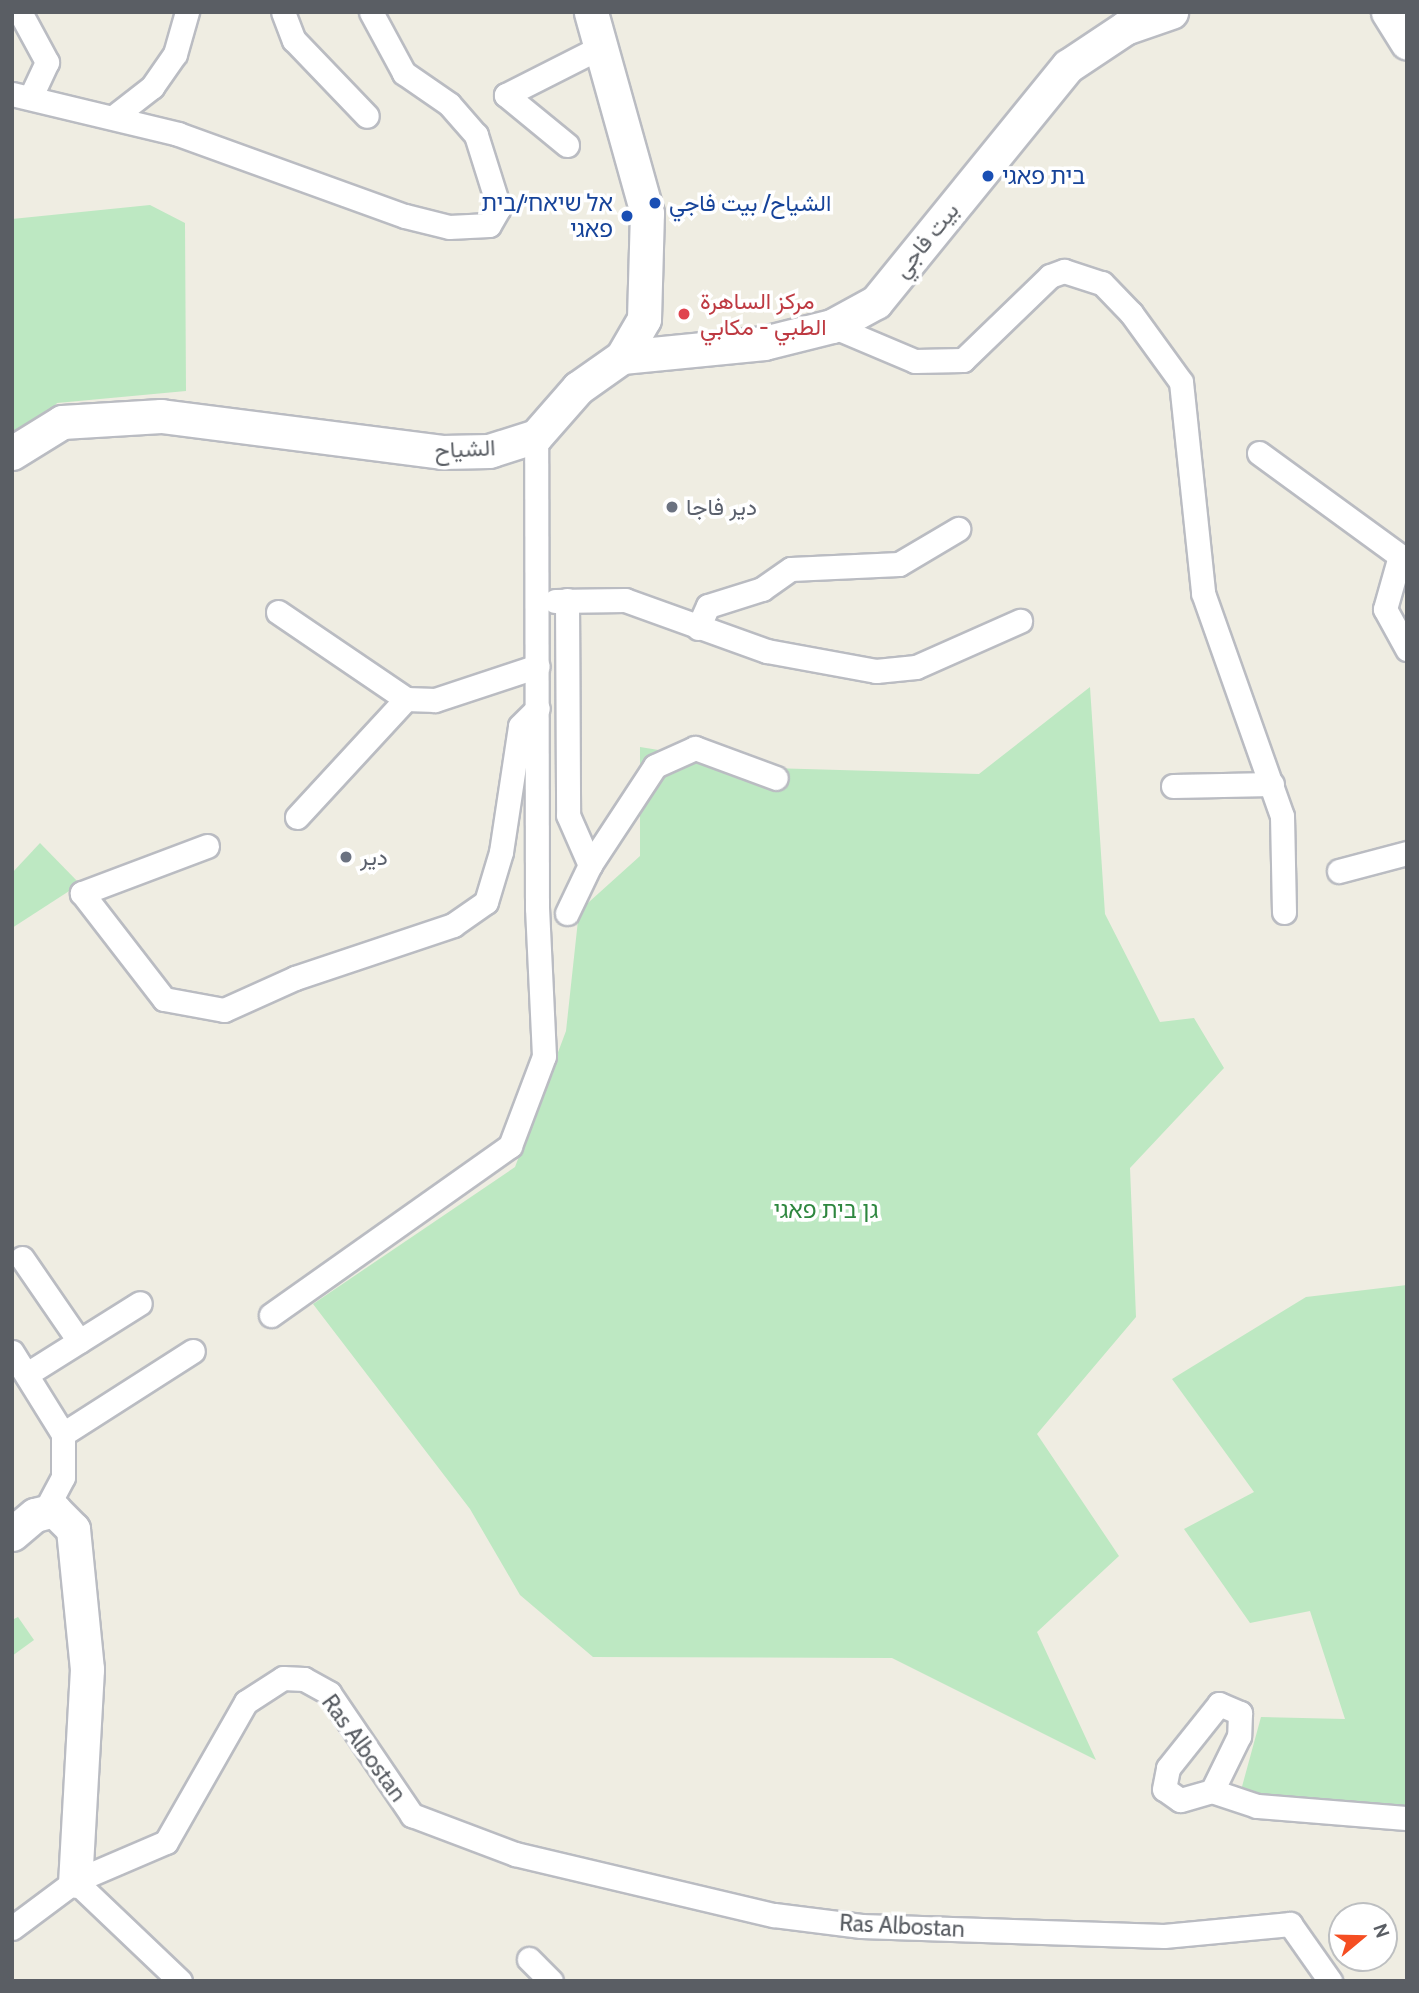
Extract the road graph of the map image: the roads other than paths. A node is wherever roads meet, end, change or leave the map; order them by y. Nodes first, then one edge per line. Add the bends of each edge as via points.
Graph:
1 (20, 12) edge
2 (187, 12) edge
3 (283, 12) edge
4 (371, 12) edge
5 (591, 12) edge
6 (1171, 12) edge
7 (1388, 12) edge
8 (1407, 42) edge
9 (599, 48) junction
10 (21, 95) edge
11 (116, 115) junction
12 (367, 116) dead end
13 (567, 145) dead end
14 (832, 326) junction
15 (622, 357) junction
16 (536, 436) junction
17 (12, 453) edge
18 (1259, 453) dead end
19 (958, 529) dead end
20 (567, 600) junction
21 (538, 601) junction
22 (278, 612) dead end
23 (1020, 621) dead end
24 (698, 628) junction
25 (1407, 649) edge
26 (538, 666) junction
27 (406, 699) junction
28 (538, 708) junction
29 (776, 778) dead end
30 (1272, 784) junction
31 (1173, 786) dead end
32 (297, 817) dead end
33 (207, 846) dead end
34 (1407, 853) edge
35 (590, 865) junction
36 (1339, 871) dead end
37 (1284, 912) dead end
38 (568, 913) dead end
39 (22, 1258) dead end
40 (140, 1303) dead end
41 (271, 1315) dead end
42 (79, 1341) junction
43 (193, 1351) dead end
44 (12, 1352) edge
45 (27, 1374) junction
46 (63, 1434) junction
47 (45, 1511) junction
48 (12, 1534) edge
49 (1212, 1791) dead end
50 (1407, 1818) edge
51 (75, 1881) junction
52 (12, 1928) edge
53 (530, 1959) dead end
54 (180, 1981) edge
55 (551, 1981) edge
56 (1330, 1981) edge

1 - 10 street via 47,62
2 - 11 street via 175,54 152,87
3 - 12 street via 294,40
4 - 11 street via 404,73 449,104 476,135 499,208 489,225 449,227 405,216
5 - 9 street
6 - 14 street, بيت فاجي via 1125,29 1068,65 876,302
7 - 8 street
9 - 13 street via 506,95
9 - 15 street via 647,213 644,319
10 - 11 street
14 - 15 street, بيت فاجي via 764,343
14 - 30 street via 938,365 963,360 985,346 1050,276 1077,273 1115,295 1181,382 1203,593
15 - 16 street via 578,388
16 - 17 street, الشياح via 489,451 442,453 161,416 62,422
16 - 21 street
18 - 25 street via 1400,556 1385,609
19 - 24 street via 899,564 791,569 762,589 708,606
20 - 21 street
20 - 24 street via 625,600
20 - 35 street via 568,815
21 - 26 street
22 - 27 street
23 - 24 street via 916,667 876,671 767,651
26 - 27 street via 435,700
26 - 28 street
27 - 32 street
28 - 33 street via 520,726 501,852 486,902 453,925 295,978 224,1010 164,999 82,893
28 - 41 street via 544,1056 510,1146
29 - 35 street via 695,748 655,766
30 - 31 street
30 - 37 street via 1282,816
34 - 36 street
35 - 38 street
39 - 42 street
40 - 42 street
42 - 45 street
43 - 46 street
44 - 45 street
45 - 46 street
46 - 47 street via 63,1477
47 - 48 street
47 - 51 street via 61,1514 74,1529 87,1669
49 - 50 street via 1257,1806
51 - 52 street, Ras Albostan
51 - 54 street
51 - 56 street, Ras Albostan via 166,1842 246,1702 283,1678 304,1679 329,1693 412,1815 515,1854 774,1915 861,1926 1164,1936 1290,1924
53 - 55 street

